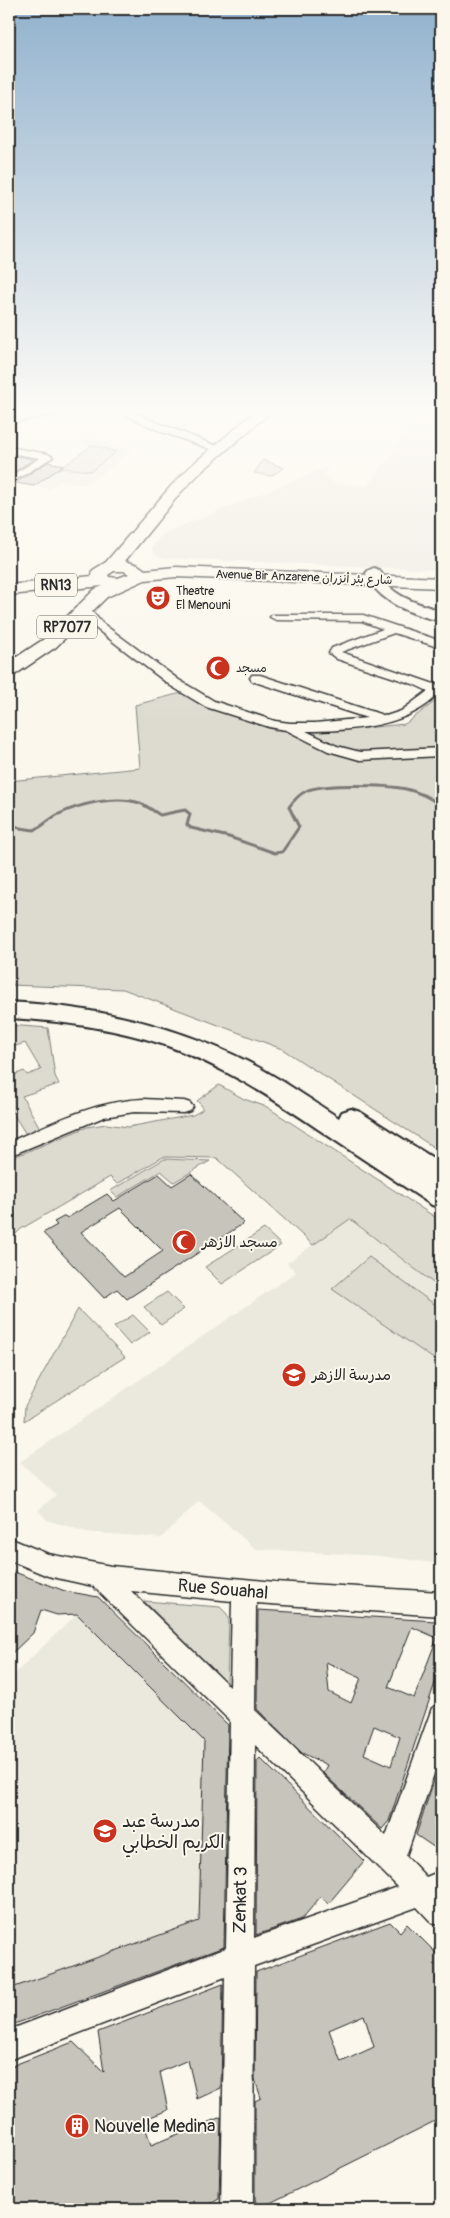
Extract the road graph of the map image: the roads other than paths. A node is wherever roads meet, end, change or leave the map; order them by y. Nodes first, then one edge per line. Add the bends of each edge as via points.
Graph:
1 (159, 514) edge
2 (164, 514) edge
3 (140, 554) junction
4 (176, 566) junction
5 (117, 574) junction
6 (441, 576) edge
7 (374, 577) junction
8 (441, 583) edge
9 (9, 584) edge
10 (48, 586) junction
11 (9, 590) edge
12 (82, 605) junction
13 (441, 616) edge
14 (276, 617) dead end
15 (98, 625) junction
16 (394, 629) junction
17 (65, 630) junction
18 (441, 645) edge
19 (9, 660) edge
20 (9, 670) edge
21 (256, 678) dead end
22 (353, 710) junction
23 (387, 720) junction
24 (341, 726) junction
25 (290, 727) junction
26 (441, 752) edge
27 (9, 997) edge
28 (9, 1010) edge
29 (184, 1107) dead end
30 (9, 1149) edge
31 (441, 1176) edge
32 (441, 1198) edge
33 (9, 1549) edge
34 (99, 1576) junction
35 (244, 1591) junction
36 (441, 1604) edge
37 (242, 1717) junction
38 (441, 1717) edge
39 (391, 1860) junction
40 (432, 1889) edge
41 (441, 1912) edge
42 (240, 1957) junction
43 (9, 2045) edge
44 (237, 2209) edge

1 - 5 main road, RP7077
2 - 3 main road
3 - 4 main road via 152,561
3 - 5 main road
4 - 5 main road, Avenue Bir Anzarene شارع بئر أنزران / RN13
4 - 7 main road, Avenue Bir Anzarene شارع بئر أنزران / RN13
5 - 7 main road, Avenue Bir Anzarene شارع بئر أنزران / RN13 via 176,572
5 - 9 main road, RN13
5 - 10 main road, RN13
5 - 12 main road, RP7077 via 101,593
6 - 7 main road, Avenue Bir Anzarene شارع بئر أنزران / RN13
7 - 8 main road, Avenue Bir Anzarene شارع بئر أنزران / RN13
7 - 13 main road via 395,598
10 - 11 main road, RN13
10 - 12 main road via 70,591
12 - 15 street
12 - 17 main road, RP7077
12 - 19 main road, RP7077
14 - 16 street via 363,618
15 - 17 street via 82,624
15 - 25 street via 210,704
16 - 18 street
16 - 23 street via 335,653 432,688 434,692 430,697 405,714
17 - 20 main road, RP7077
21 - 22 street
22 - 23 street
22 - 24 street via 342,720
23 - 24 street
24 - 25 street
25 - 26 street via 346,754
27 - 31 main road via 113,1009 179,1027 238,1049 295,1081
28 - 32 main road via 97,1020 160,1035 200,1049 255,1076
29 - 30 street via 118,1108 88,1116
33 - 34 street, Rue Souahal via 31,1561
34 - 35 street, Rue Souahal
34 - 37 street
35 - 36 street, Rue Souahal
35 - 37 street, Zenkat 3
37 - 39 street
37 - 42 street, Zenkat 3
38 - 39 street
39 - 40 street
40 - 41 street
40 - 42 street
42 - 43 street
42 - 44 street, Zenkat 3

